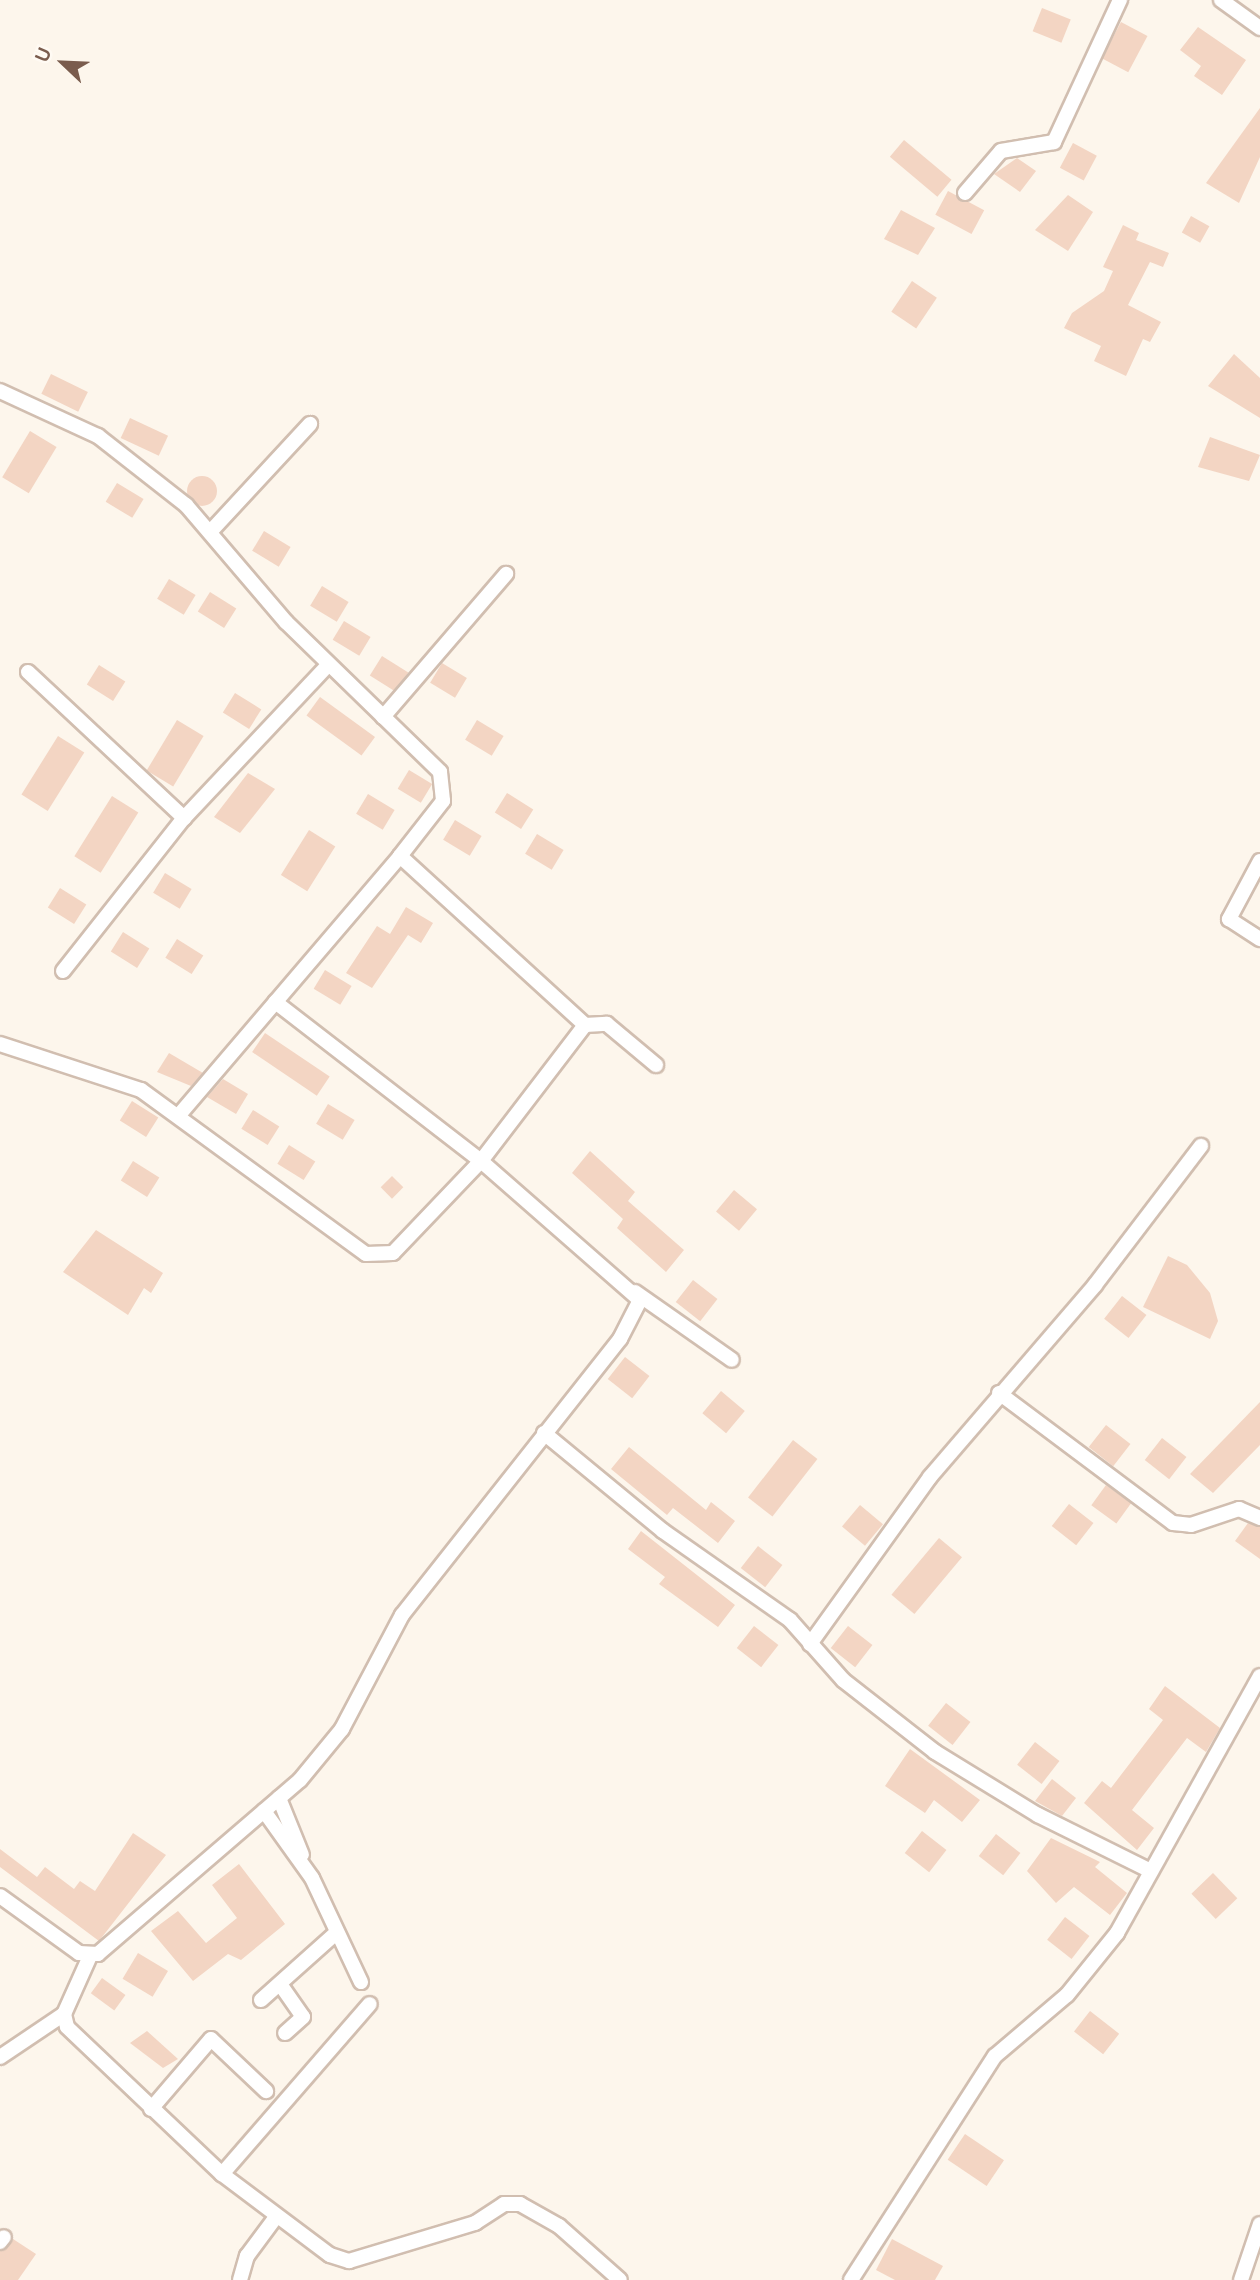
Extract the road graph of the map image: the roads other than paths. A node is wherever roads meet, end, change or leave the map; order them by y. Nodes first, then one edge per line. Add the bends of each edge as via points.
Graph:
1 (1120, 0) edge
2 (1221, 0) edge
3 (1260, 28) edge
4 (965, 193) dead end
5 (0, 391) edge
6 (310, 424) dead end
7 (211, 531) junction
8 (506, 574) dead end
9 (328, 665) junction
10 (28, 672) dead end
11 (383, 717) junction
12 (184, 818) junction
13 (400, 856) junction
14 (1260, 861) edge
15 (1260, 939) edge
16 (63, 971) dead end
17 (275, 1002) junction
18 (585, 1025) junction
19 (0, 1044) edge
20 (656, 1065) dead end
21 (179, 1115) junction
22 (1201, 1146) dead end
23 (481, 1161) junction
24 (634, 1291) junction
25 (732, 1360) dead end
26 (999, 1393) junction
27 (544, 1433) junction
28 (1260, 1518) edge
29 (810, 1644) junction
30 (1260, 1676) edge
31 (279, 1798) junction
32 (264, 1811) junction
33 (1149, 1870) junction
34 (312, 1878) junction
35 (0, 1896) edge
36 (336, 1933) junction
37 (90, 1956) junction
38 (361, 1982) dead end
39 (279, 1984) junction
40 (261, 2000) dead end
41 (370, 2004) dead end
42 (64, 2014) junction
43 (285, 2033) dead end
44 (3, 2049) edge
45 (266, 2091) dead end
46 (151, 2109) junction
47 (222, 2174) junction
48 (276, 2217) junction
49 (1260, 2224) edge
50 (240, 2280) edge
51 (620, 2280) edge
52 (851, 2280) edge
53 (1241, 2280) edge

1 - 4 street via 1054,142 1001,151
2 - 3 street
5 - 7 street via 119,449
6 - 7 street
7 - 9 street
8 - 11 street
9 - 11 street
9 - 12 street
10 - 12 street
11 - 13 street via 440,772 447,792
12 - 16 street
13 - 17 street
13 - 18 street
14 - 15 street via 1228,919
17 - 21 street
17 - 23 street
18 - 20 street via 607,1024
18 - 23 street
19 - 21 street via 124,1083
21 - 23 street via 377,1256 393,1253 411,1237
22 - 26 street via 1095,1285
23 - 24 street
24 - 25 street
24 - 27 street via 639,1310 633,1321
26 - 28 street via 1173,1523 1191,1525 1239,1509
26 - 29 street
27 - 29 street via 663,1531 776,1609
27 - 31 street via 402,1615 329,1748
29 - 33 street via 843,1680 934,1752 1038,1815
30 - 33 street
31 - 32 street
31 - 34 street
32 - 34 street
32 - 37 street via 108,1950
33 - 52 street via 1096,1963 990,2064
34 - 36 street
35 - 37 street
36 - 38 street
36 - 39 street
37 - 42 street
39 - 40 street
39 - 43 street via 303,2017
41 - 47 street
42 - 44 street
42 - 46 street via 68,2027
45 - 46 street via 211,2039
46 - 47 street
47 - 48 street
48 - 50 street via 247,2256
48 - 51 street via 349,2261 475,2223 504,2204 520,2204 559,2226
49 - 53 street

